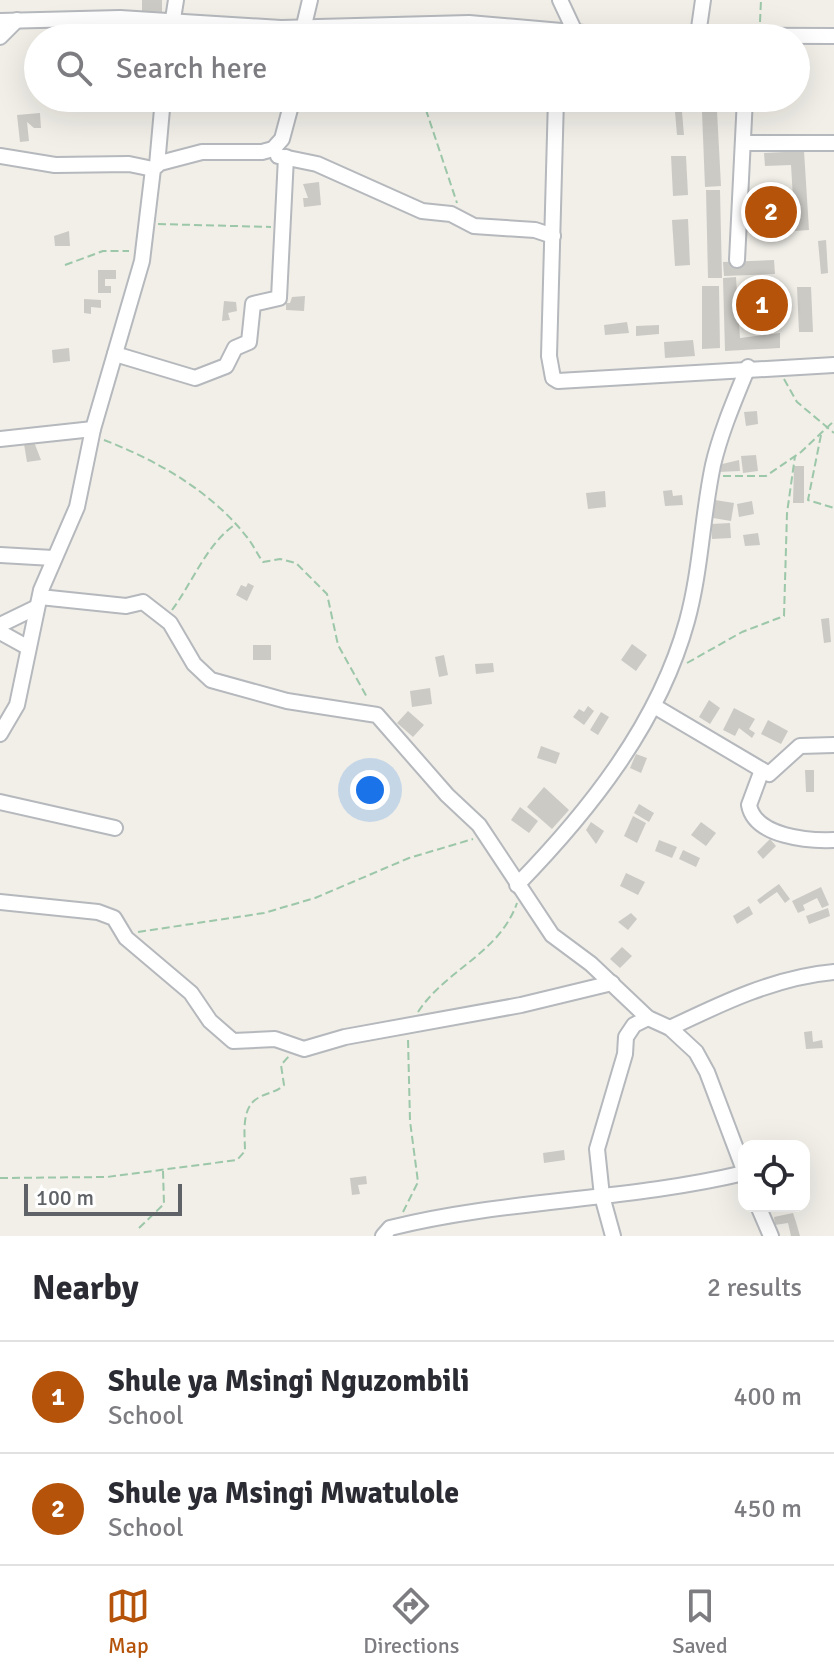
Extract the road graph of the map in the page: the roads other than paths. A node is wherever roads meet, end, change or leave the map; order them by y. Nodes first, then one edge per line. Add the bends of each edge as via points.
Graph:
1 (176, 0) edge
2 (310, 0) edge
3 (560, 0) edge
4 (703, 0) edge
5 (17, 20) junction
6 (0, 21) edge
7 (173, 21) junction
8 (172, 24) edge
9 (205, 24) edge
10 (303, 24) edge
11 (452, 24) edge
12 (477, 24) edge
13 (571, 24) edge
14 (700, 24) edge
15 (810, 36) edge
16 (834, 36) edge
17 (0, 37) edge
18 (161, 112) edge
19 (289, 112) edge
20 (556, 112) edge
21 (744, 112) edge
22 (743, 143) junction
23 (834, 143) edge
24 (262, 152) junction
25 (0, 156) edge
26 (286, 157) junction
27 (155, 167) junction
28 (553, 236) junction
29 (737, 260) dead end
30 (115, 354) junction
31 (834, 365) edge
32 (748, 367) junction
33 (92, 432) junction
34 (0, 439) edge
35 (0, 555) edge
36 (53, 558) junction
37 (38, 602) junction
38 (0, 625) edge
39 (0, 632) edge
40 (27, 647) junction
41 (654, 706) junction
42 (0, 734) edge
43 (834, 745) edge
44 (762, 770) junction
45 (0, 802) edge
46 (115, 828) dead end
47 (834, 840) edge
48 (519, 888) junction
49 (0, 902) edge
50 (834, 972) edge
51 (612, 983) junction
52 (648, 1018) junction
53 (670, 1028) junction
54 (738, 1156) edge
55 (738, 1174) edge
56 (602, 1196) junction
57 (761, 1212) edge
58 (386, 1232) edge
59 (613, 1236) edge
60 (771, 1236) edge

1 - 7 street
2 - 10 street
3 - 13 street
4 - 14 street
5 - 6 street
5 - 7 street
5 - 17 street
7 - 8 street
7 - 9 street
11 - 12 street
15 - 16 street
18 - 27 street
19 - 24 street via 280,143
20 - 28 street
21 - 22 street
22 - 23 street
22 - 29 street
24 - 26 street
24 - 27 street via 202,152
25 - 27 street via 55,165
26 - 28 street via 317,164 412,208 474,226
26 - 30 street via 279,299 253,304 250,341 235,348 226,366 195,378
27 - 30 street via 143,251
28 - 32 street via 549,356 555,380
30 - 33 street
31 - 32 street
32 - 41 street via 712,476 693,597
33 - 34 street
33 - 36 street via 77,507
35 - 36 street
36 - 37 street
37 - 38 street
37 - 40 street
37 - 48 street via 143,602 165,620 194,664 217,682 377,715 486,835
39 - 40 street
40 - 42 street via 17,705
41 - 44 street
41 - 48 street via 625,754
43 - 44 street via 803,745 772,773
44 - 47 street via 749,805 755,816 792,839
45 - 46 street
48 - 51 street via 552,935
49 - 51 street via 114,918 126,938 191,993 227,1038 243,1042 275,1039 297,1049
50 - 53 street via 759,989
51 - 52 street
52 - 53 street
52 - 56 street via 626,1037 597,1149
53 - 54 street via 702,1060
55 - 56 street
56 - 58 street via 473,1211
56 - 59 street
57 - 60 street

